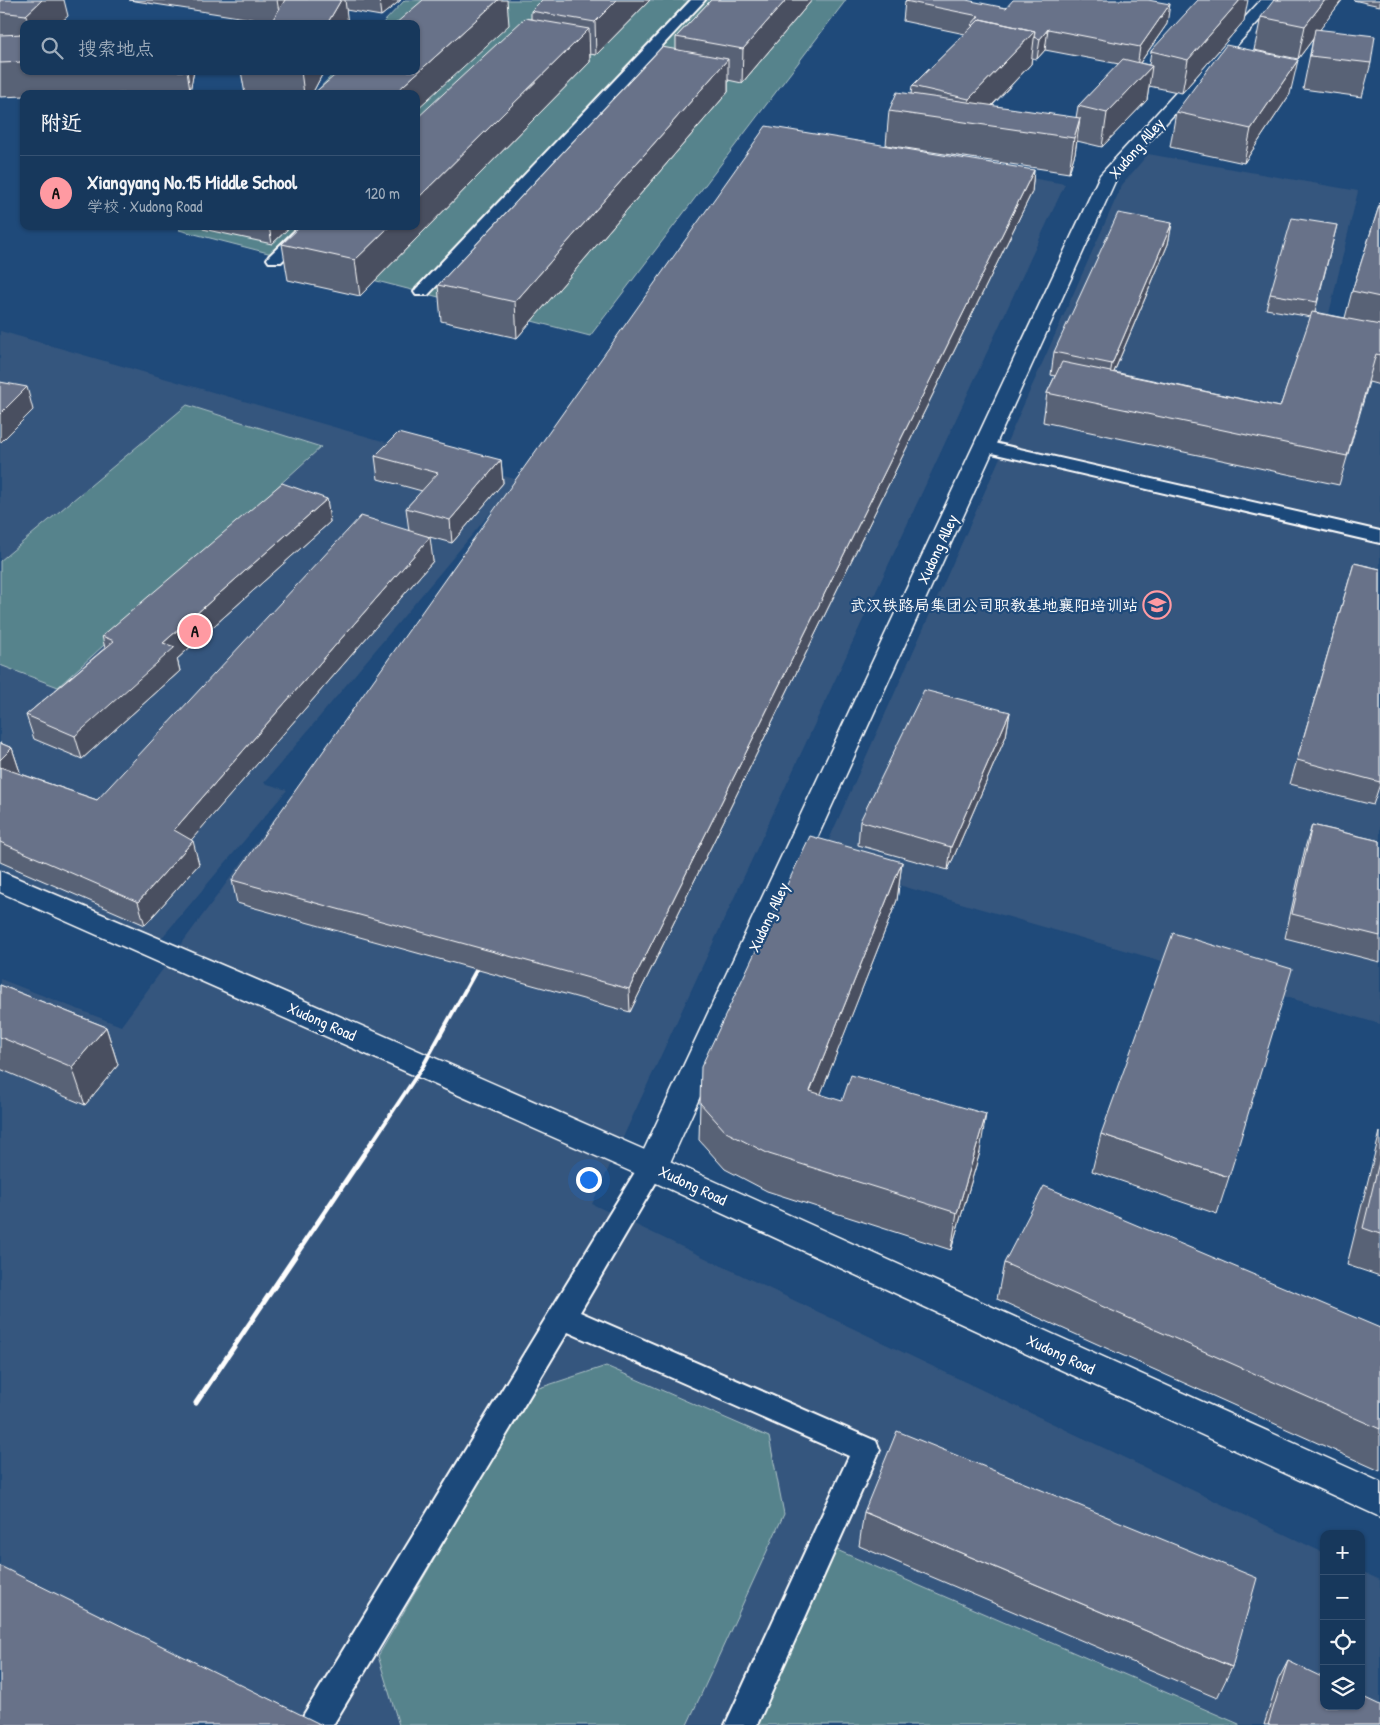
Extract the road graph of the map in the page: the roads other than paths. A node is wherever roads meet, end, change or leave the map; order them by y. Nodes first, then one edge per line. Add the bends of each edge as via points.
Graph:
1 (698, 0) edge
2 (1270, 0) edge
3 (306, 230) edge
4 (275, 259) dead end
5 (422, 292) dead end
6 (985, 446) junction
7 (1380, 537) edge
8 (0, 881) edge
9 (652, 1167) junction
10 (562, 1317) junction
11 (1380, 1500) edge
12 (316, 1725) edge
13 (741, 1725) edge

1 - 5 lane
2 - 6 street, Xudong Alley via 1109,175
3 - 4 lane
6 - 7 lane
6 - 9 street, Xudong Alley
8 - 9 street, Xudong Road
9 - 10 lane
9 - 11 street, Xudong Road
10 - 12 lane
10 - 13 lane via 866,1450

